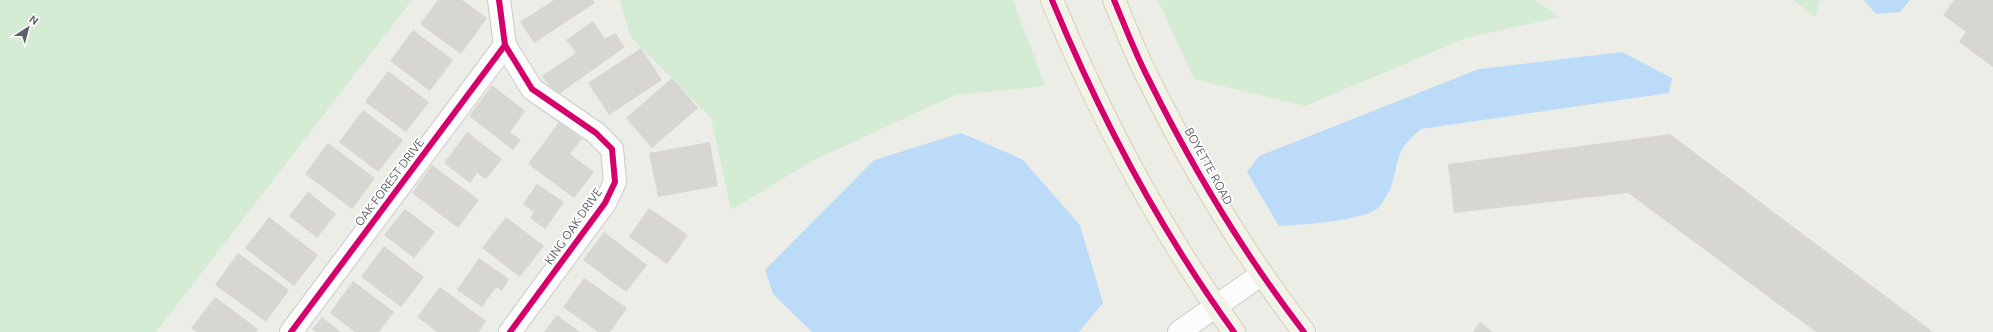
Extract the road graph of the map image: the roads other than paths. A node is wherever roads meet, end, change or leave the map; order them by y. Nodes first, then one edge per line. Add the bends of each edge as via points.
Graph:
1 (499, 0) edge
2 (1052, 0) edge
3 (1114, 0) edge
4 (505, 45) junction
5 (1262, 274) junction
6 (1215, 306) junction
7 (291, 332) edge
8 (510, 332) edge
9 (1179, 332) edge
10 (1234, 332) edge
11 (1304, 332) edge

1 - 4 street, KING OAK DRIVE
2 - 6 main road via 1083,71 1129,162 1172,238
3 - 5 main road, BOYETTE ROAD via 1148,77 1204,184
4 - 7 street, OAK FOREST DRIVE
4 - 8 street, KING OAK DRIVE via 532,89 596,133 612,149 615,182 605,203
5 - 6 street
5 - 11 main road, BOYETTE ROAD
6 - 9 street
6 - 10 main road

